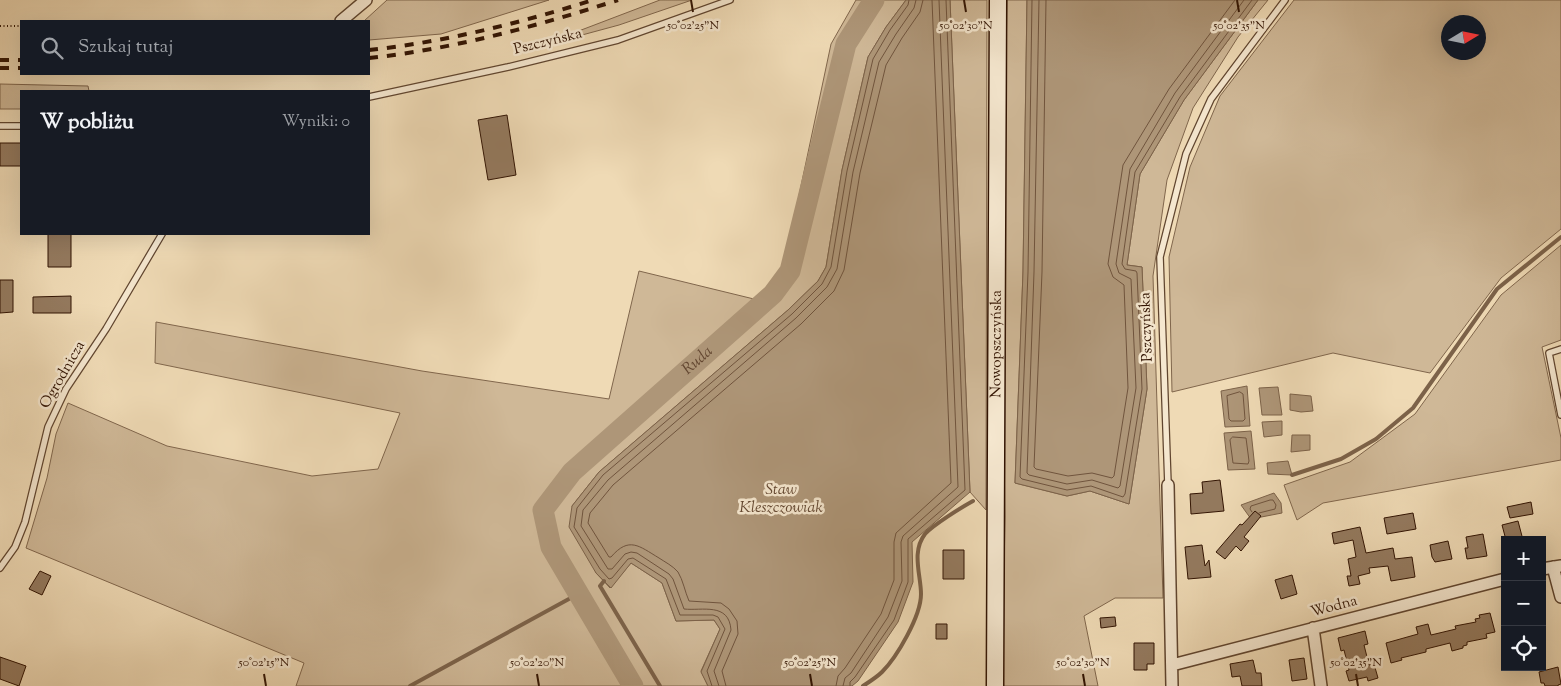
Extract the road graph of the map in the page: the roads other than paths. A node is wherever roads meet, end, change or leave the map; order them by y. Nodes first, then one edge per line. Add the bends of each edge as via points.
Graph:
1 (366, 0) edge
2 (730, 0) edge
3 (998, 0) edge
4 (1285, 0) edge
5 (342, 20) edge
6 (370, 97) edge
7 (0, 126) edge
8 (20, 126) edge
9 (161, 235) edge
10 (1561, 349) edge
11 (1561, 415) edge
12 (1168, 485) joint
13 (1552, 567) edge
14 (0, 568) edge
15 (1501, 580) edge
16 (1561, 597) edge
17 (1313, 628) junction
18 (1172, 665) junction
19 (995, 686) edge
20 (1172, 686) edge
21 (1321, 686) edge

1 - 5 street
2 - 6 lane, Pszczyńska via 618,40
3 - 19 main road, Nowopszczyńska
4 - 12 lane, Pszczyńska via 1211,99 1186,154 1160,257
7 - 8 lane
9 - 14 lane, Ogrodnicza via 66,389 48,427 25,522 15,547
10 - 11 lane via 1550,353
12 - 18 street, Pszczyńska
13 - 16 street
15 - 17 street, Wodna
17 - 18 street, Wodna
17 - 21 street
18 - 20 street, Pszczyńska

